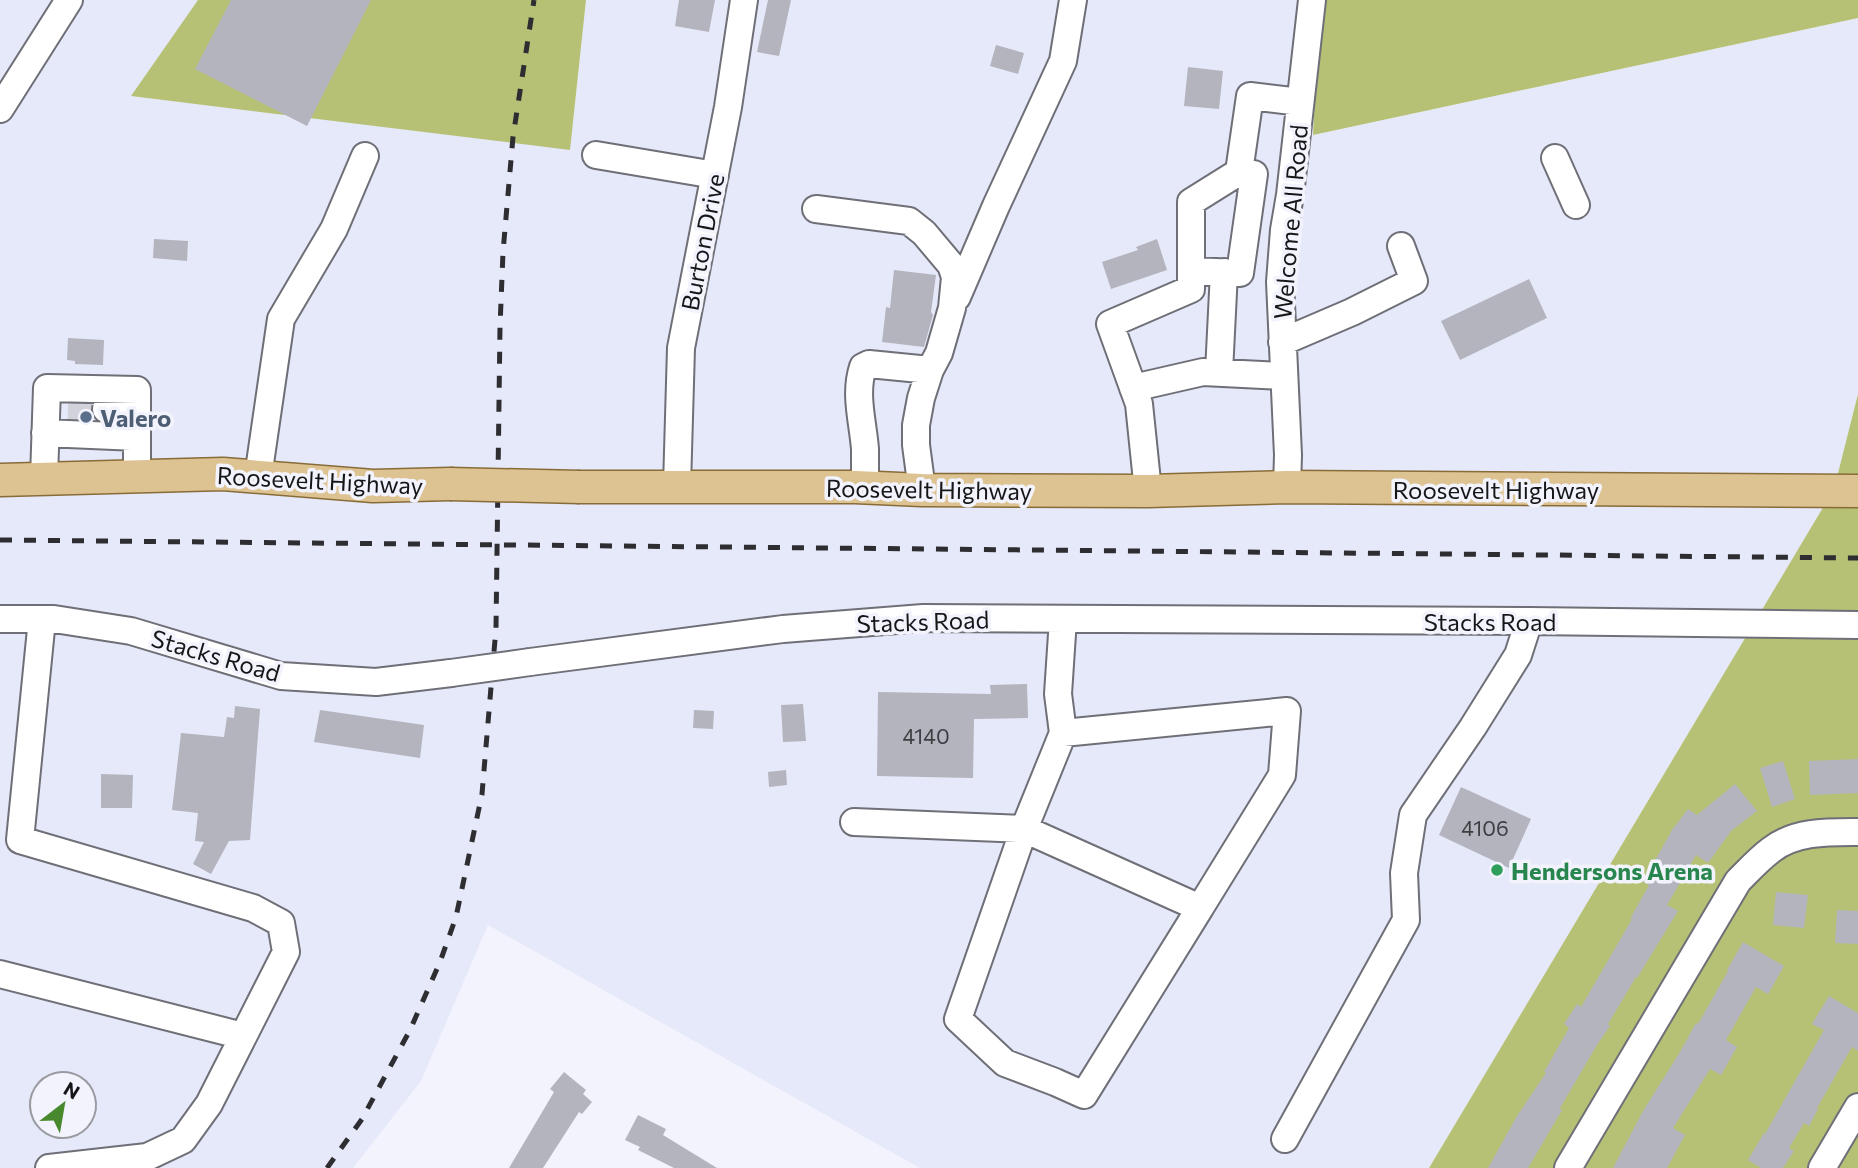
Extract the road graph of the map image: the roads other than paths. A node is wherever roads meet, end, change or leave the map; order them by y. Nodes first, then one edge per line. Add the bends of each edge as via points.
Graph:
1 (69, 0) edge
2 (744, 0) edge
3 (1073, 0) edge
4 (1312, 0) edge
5 (1300, 102) junction
6 (0, 109) edge
7 (596, 155) dead end
8 (365, 156) dead end
9 (1555, 158) dead end
10 (1246, 173) junction
11 (715, 174) junction
12 (1292, 179) junction
13 (1576, 205) dead end
14 (816, 209) dead end
15 (1401, 246) dead end
16 (1192, 271) junction
17 (1224, 272) junction
18 (952, 308) junction
19 (1282, 342) junction
20 (930, 370) junction
21 (1219, 372) junction
22 (1284, 376) junction
23 (1133, 388) junction
24 (106, 409) tunnel mouth
25 (137, 410) junction
26 (53, 416) junction
27 (137, 437) junction
28 (137, 476) junction
29 (258, 477) junction
30 (44, 478) junction
31 (0, 480) edge
32 (677, 486) junction
33 (1287, 487) junction
34 (865, 488) junction
35 (922, 490) junction
36 (1148, 491) junction
37 (1858, 491) edge
38 (0, 618) edge
39 (42, 619) junction
40 (1063, 619) junction
41 (1529, 621) junction
42 (1858, 625) edge
43 (1063, 733) junction
44 (855, 822) dead end
45 (1024, 829) junction
46 (1858, 832) edge
47 (10, 839) edge
48 (1200, 908) junction
49 (0, 974) edge
50 (243, 1036) junction
51 (1858, 1107) edge
52 (1285, 1139) dead end
53 (49, 1168) edge
54 (1568, 1168) edge
55 (1822, 1168) edge

1 - 6 street
2 - 11 street, Burton Drive
3 - 18 street via 1063,61
4 - 5 street, Welcome All Road
5 - 10 street via 1250,96
5 - 12 street, Welcome All Road
7 - 11 street
8 - 29 street via 334,229 282,319
9 - 13 street
10 - 12 street
10 - 16 street via 1191,202
10 - 17 street via 1240,273
11 - 32 street, Burton Drive via 681,348
12 - 19 street, Welcome All Road via 1280,282
14 - 18 street via 909,221 951,265 955,277
15 - 19 street via 1414,281
16 - 17 street
16 - 23 street via 1191,289 1110,324
17 - 21 street
18 - 20 street
19 - 22 street, Welcome All Road
20 - 34 street via 863,367 859,402
20 - 35 street via 916,425
21 - 22 street
21 - 23 street
22 - 33 street, Welcome All Road
23 - 36 street via 1139,404
24 - 25 street
25 - 26 street via 137,390 47,388
25 - 27 street
26 - 27 street
26 - 30 street
27 - 28 street
28 - 29 main road, Roosevelt Highway
28 - 30 main road, Roosevelt Highway
29 - 32 main road, Roosevelt Highway, bridge via 373,486
30 - 31 main road, Roosevelt Highway
32 - 34 main road, Roosevelt Highway
33 - 36 main road, Roosevelt Highway
33 - 37 main road, Roosevelt Highway
34 - 35 main road, Roosevelt Highway
35 - 36 main road, Roosevelt Highway
38 - 39 street, Stacks Road
39 - 40 street, Stacks Road, bridge via 131,631 281,676 376,682 796,628 923,618
39 - 47 street
40 - 41 street, Stacks Road
40 - 43 street via 1058,694
41 - 42 street, Stacks Road
41 - 52 street via 1518,654 1413,815 1404,873 1406,920
43 - 45 street
43 - 48 street via 1287,711 1282,775
44 - 45 street
45 - 48 street
45 - 48 street via 958,1019 1005,1063 1084,1095
46 - 54 street via 1818,832 1794,838 1773,848 1738,881
47 - 50 street via 253,908 281,923 286,952
49 - 50 street
50 - 53 street via 209,1104 183,1140 147,1157
51 - 55 street

